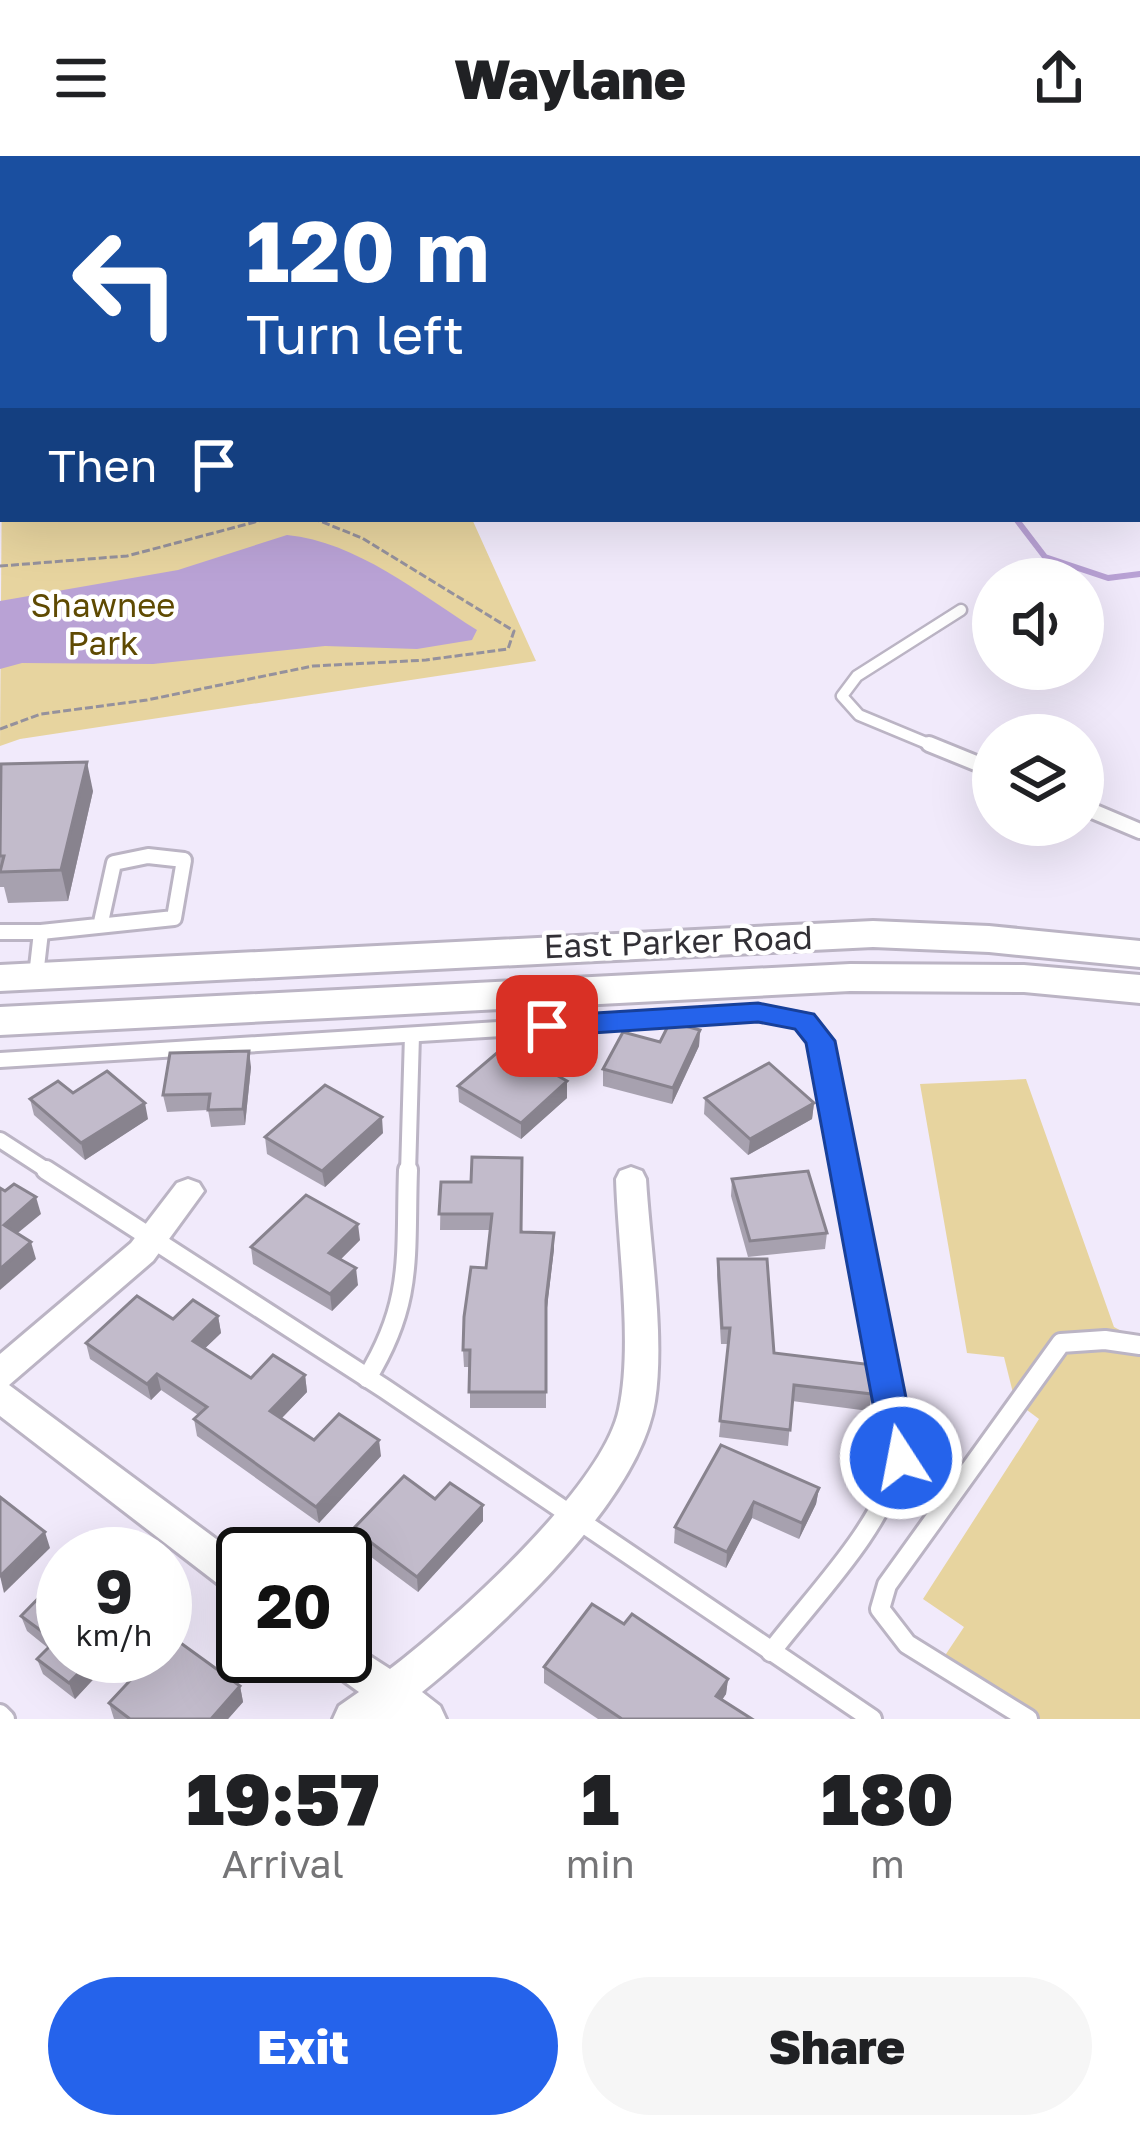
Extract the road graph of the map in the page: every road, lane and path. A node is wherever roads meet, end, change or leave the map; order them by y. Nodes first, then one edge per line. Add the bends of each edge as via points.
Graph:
1 (255, 522) edge
2 (322, 522) edge
3 (0, 566) edge
4 (961, 610) dead end
5 (0, 729) edge
6 (972, 761) edge
7 (1104, 816) edge
8 (1140, 831) edge
9 (101, 922) junction
10 (0, 932) edge
11 (41, 932) junction
12 (1140, 954) edge
13 (18, 977) edge
14 (1140, 989) edge
15 (0, 1021) edge
16 (412, 1035) junction
17 (0, 1060) edge
18 (0, 1140) edge
19 (631, 1179) dead end
20 (188, 1191) dead end
21 (152, 1240) junction
22 (1140, 1345) edge
23 (0, 1374) edge
24 (367, 1378) junction
25 (0, 1396) edge
26 (572, 1519) junction
27 (216, 1561) edge
28 (771, 1652) junction
29 (372, 1680) edge
30 (391, 1694) junction
31 (353, 1719) edge
32 (426, 1719) edge
33 (872, 1719) edge
34 (1028, 1719) edge

1 - 3 path via 128,556
2 - 5 path via 514,632 508,649 313,666 41,714
4 - 6 lane via 857,676 842,696 859,715
7 - 8 lane
9 - 9 lane via 174,918 184,860 114,863
9 - 11 lane
10 - 11 lane
11 - 13 lane
12 - 13 main road, East Parker Road via 872,934
14 - 15 main road, East Parker Road via 878,974
16 - 17 lane
16 - 24 lane via 404,1297 393,1336
16 - 28 lane via 758,1012 804,1021 820,1041 901,1458 879,1507
18 - 21 lane
19 - 26 street via 639,1410 623,1452
20 - 21 street
21 - 23 street
21 - 24 lane
22 - 34 lane via 1061,1343 886,1585 880,1609 907,1645
24 - 26 lane
25 - 27 street
26 - 28 lane
26 - 30 street via 481,1619
28 - 33 lane
29 - 30 street
30 - 31 street
30 - 32 street

